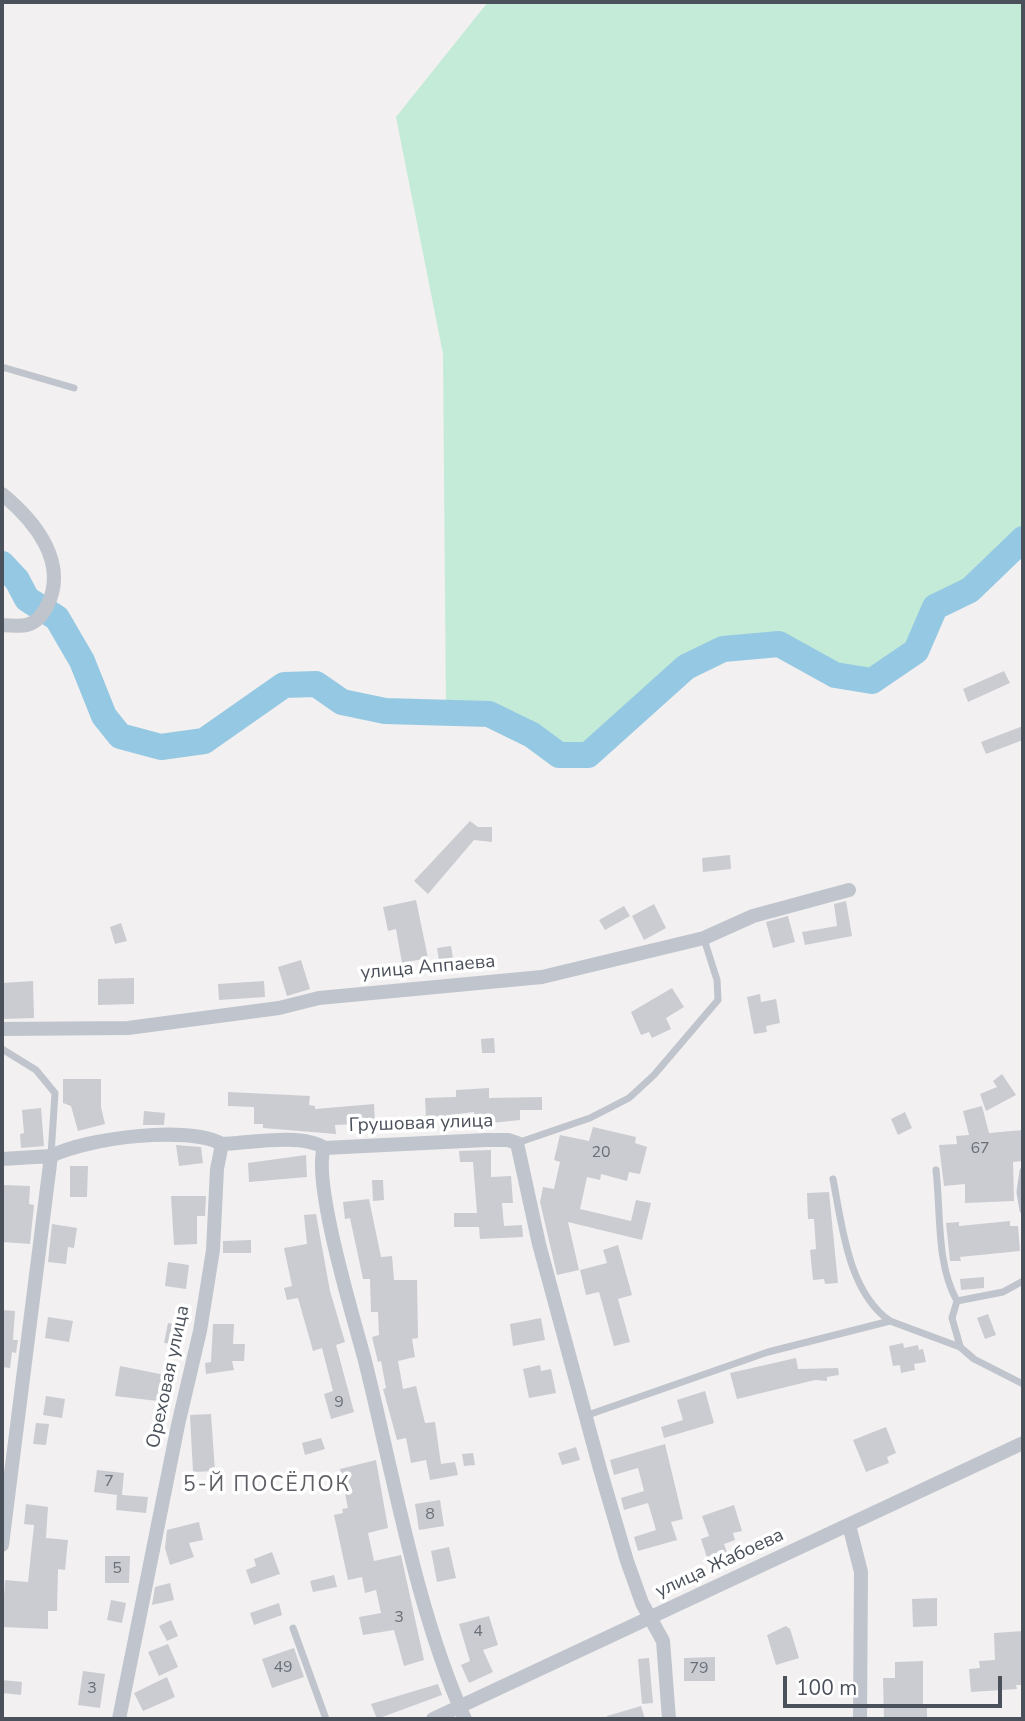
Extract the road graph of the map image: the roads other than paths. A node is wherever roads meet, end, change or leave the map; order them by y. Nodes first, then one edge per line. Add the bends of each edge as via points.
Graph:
1 (2, 367) edge
2 (74, 388) dead end
3 (2, 494) edge
4 (2, 625) edge
5 (849, 890) dead end
6 (704, 938) junction
7 (2, 1029) edge
8 (2, 1049) edge
9 (517, 1143) junction
10 (222, 1144) junction
11 (324, 1148) junction
12 (51, 1156) junction
13 (2, 1159) edge
14 (936, 1170) dead end
15 (1023, 1171) edge
16 (832, 1179) dead end
17 (1023, 1210) edge
18 (1023, 1281) edge
19 (957, 1301) junction
20 (890, 1321) junction
21 (960, 1347) junction
22 (1023, 1384) edge
23 (584, 1416) junction
24 (1023, 1443) edge
25 (849, 1525) junction
26 (2, 1545) edge
27 (650, 1619) junction
28 (293, 1628) dead end
29 (462, 1713) edge
30 (119, 1719) edge
31 (327, 1719) edge
32 (433, 1719) edge
33 (669, 1719) edge
34 (860, 1719) edge

1 - 2 lane
3 - 4 street via 43,540 55,571 49,603 33,624
5 - 6 street, улица Аппаева via 765,912
6 - 7 street, улица Аппаева via 542,977 319,998 255,1012 128,1028
6 - 9 lane via 718,1000 654,1075 613,1108
8 - 12 lane via 36,1070 55,1093
9 - 11 street, Грушовая улица via 486,1140
9 - 23 street, Грушовая улица
10 - 11 street via 302,1140
10 - 12 street via 203,1136 108,1138 70,1146
10 - 30 street, Ореховая улица via 200,1331
11 - 29 street, Грушовая улица via 321,1169 337,1250 438,1648
12 - 13 street
12 - 26 street
14 - 19 lane via 947,1278
15 - 17 lane
16 - 20 lane via 854,1270 874,1306
18 - 19 lane via 1003,1292
19 - 21 lane via 952,1318
20 - 21 lane
20 - 23 lane via 768,1352
21 - 22 lane via 985,1366
23 - 27 street, Грушовая улица via 627,1561
24 - 25 street, улица Жабоева
25 - 27 street, улица Жабоева
25 - 34 street via 862,1572
27 - 29 street, улица Жабоева
27 - 33 street, Грушовая улица via 663,1640 667,1661
28 - 31 lane
29 - 32 street, улица Жабоева

